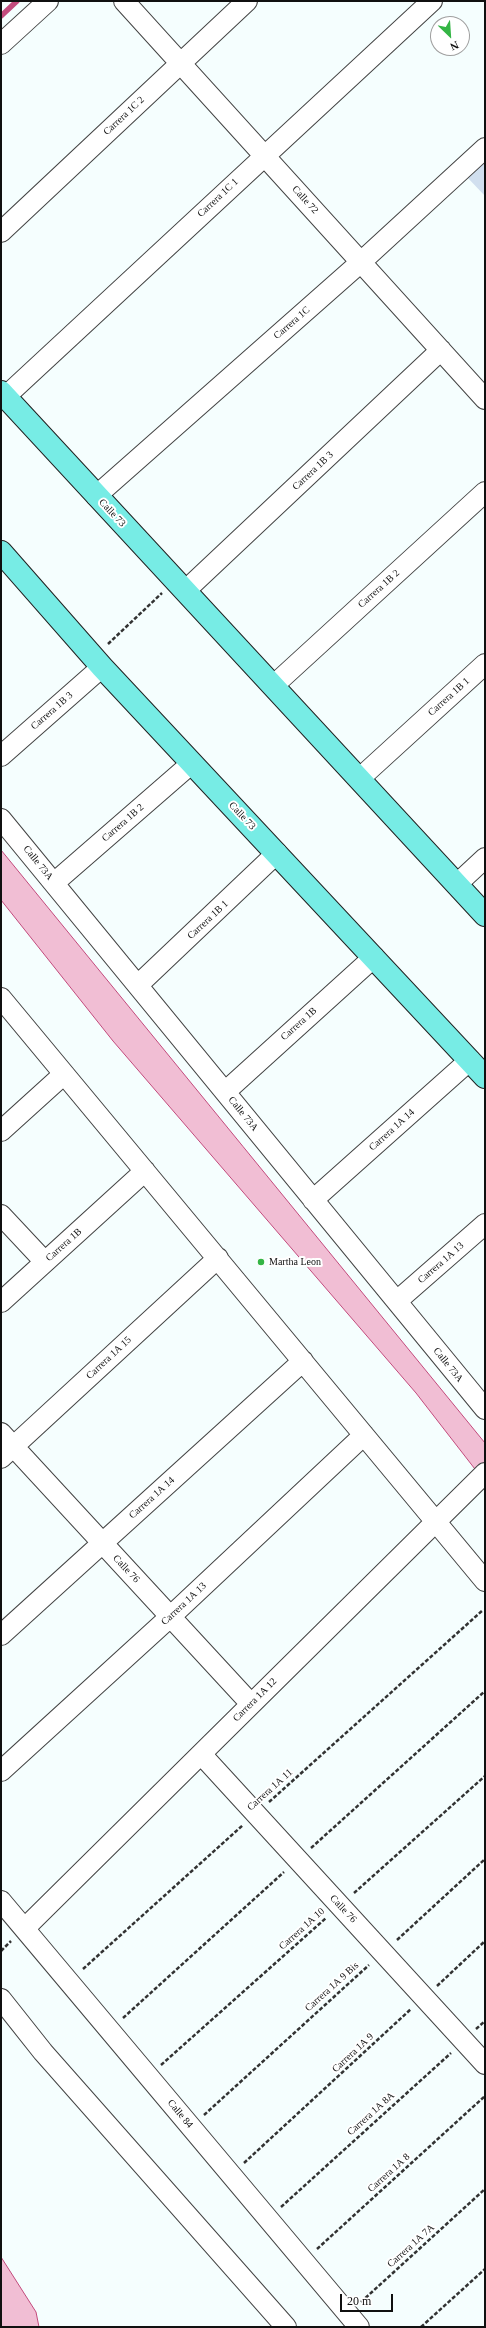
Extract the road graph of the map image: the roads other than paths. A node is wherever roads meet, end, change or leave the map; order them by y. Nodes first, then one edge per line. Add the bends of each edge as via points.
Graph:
1 (48, 1) edge
2 (124, 1) edge
3 (247, 1) edge
4 (432, 1) edge
5 (1, 44) edge
6 (180, 63) junction
7 (485, 148) edge
8 (264, 155) junction
9 (1, 232) edge
10 (361, 262) junction
11 (441, 350) junction
12 (3, 395) edge
13 (485, 399) edge
14 (485, 492) edge
15 (96, 496) junction
16 (1, 552) edge
17 (180, 586) junction
18 (98, 662) junction
19 (485, 664) edge
20 (273, 686) junction
21 (1, 756) edge
22 (192, 763) junction
23 (359, 779) junction
24 (1, 819) edge
25 (277, 853) junction
26 (485, 858) edge
27 (54, 883) junction
28 (457, 884) junction
29 (485, 915) edge
30 (374, 957) junction
31 (138, 985) junction
32 (1, 998) edge
33 (470, 1060) junction
34 (64, 1074) junction
35 (485, 1076) edge
36 (225, 1092) junction
37 (1, 1132) edge
38 (145, 1171) junction
39 (314, 1200) junction
40 (1, 1215) edge
41 (485, 1224) edge
42 (218, 1258) junction
43 (45, 1262) junction
44 (1, 1302) edge
45 (397, 1302) junction
46 (303, 1361) junction
47 (482, 1398) edge
48 (364, 1435) junction
49 (5, 1446) edge
50 (485, 1473) edge
51 (441, 1516) junction
52 (103, 1544) junction
53 (485, 1581) edge
54 (170, 1617) junction
55 (1, 1635) edge
56 (251, 1704) junction
57 (201, 1754) junction
58 (1, 1771) edge
59 (1, 1901) edge
60 (25, 1928) junction
61 (1, 1999) edge
62 (485, 2064) edge
63 (353, 2320) edge
64 (286, 2327) edge

1 - 5 street
2 - 6 street, Calle 72
3 - 6 street, Carrera 1C 2
4 - 8 street, Carrera 1C 1
6 - 8 street, Calle 72
6 - 9 street, Carrera 1C 2
7 - 10 street, Carrera 1C
8 - 10 street, Calle 72
8 - 12 street, Carrera 1C 1
10 - 11 street, Calle 72
10 - 15 street, Carrera 1C
11 - 13 street, Calle 72
11 - 17 street, Carrera 1B 3
12 - 15 main road, Calle 73
14 - 20 street, Carrera 1B 2
15 - 17 main road, Calle 73
16 - 18 main road, Calle 73
17 - 20 main road, Calle 73
18 - 21 street, Carrera 1B 3
18 - 22 main road, Calle 73
19 - 23 street, Carrera 1B 1
20 - 23 main road, Calle 73
22 - 25 main road, Calle 73
22 - 27 street, Carrera 1B 2
23 - 28 main road, Calle 73
24 - 27 street, Calle 73A
25 - 30 main road, Calle 73
25 - 31 street, Carrera 1B 1
26 - 28 street
27 - 31 street, Calle 73A
28 - 29 main road, Calle 73
30 - 33 main road, Calle 73
30 - 36 street, Carrera 1B
31 - 36 street, Calle 73A
32 - 34 street
33 - 35 main road, Calle 73
33 - 39 street, Carrera 1A 14
34 - 37 street
34 - 38 street
36 - 39 street, Calle 73A
38 - 42 street
38 - 43 street, Carrera 1B
39 - 45 street, Calle 73A
40 - 43 street
41 - 45 street, Carrera 1A 13
42 - 46 street
42 - 49 street, Carrera 1A 15
43 - 44 street, Carrera 1B
45 - 47 street, Calle 73A
46 - 48 street
46 - 52 street, Carrera 1A 14
48 - 51 street
48 - 54 street, Carrera 1A 13
49 - 52 street, Calle 76
50 - 51 street, Carrera 1A 12
51 - 53 street
51 - 56 street, Carrera 1A 12
52 - 54 street, Calle 76
52 - 55 street, Carrera 1A 14
54 - 56 street, Calle 76
54 - 58 street, Carrera 1A 13
56 - 57 street, Carrera 1A 12
57 - 60 street, Carrera 1A 12
57 - 62 street, Calle 76
59 - 60 street, Calle 84
60 - 63 street, Calle 84
61 - 64 street via 43,2052

